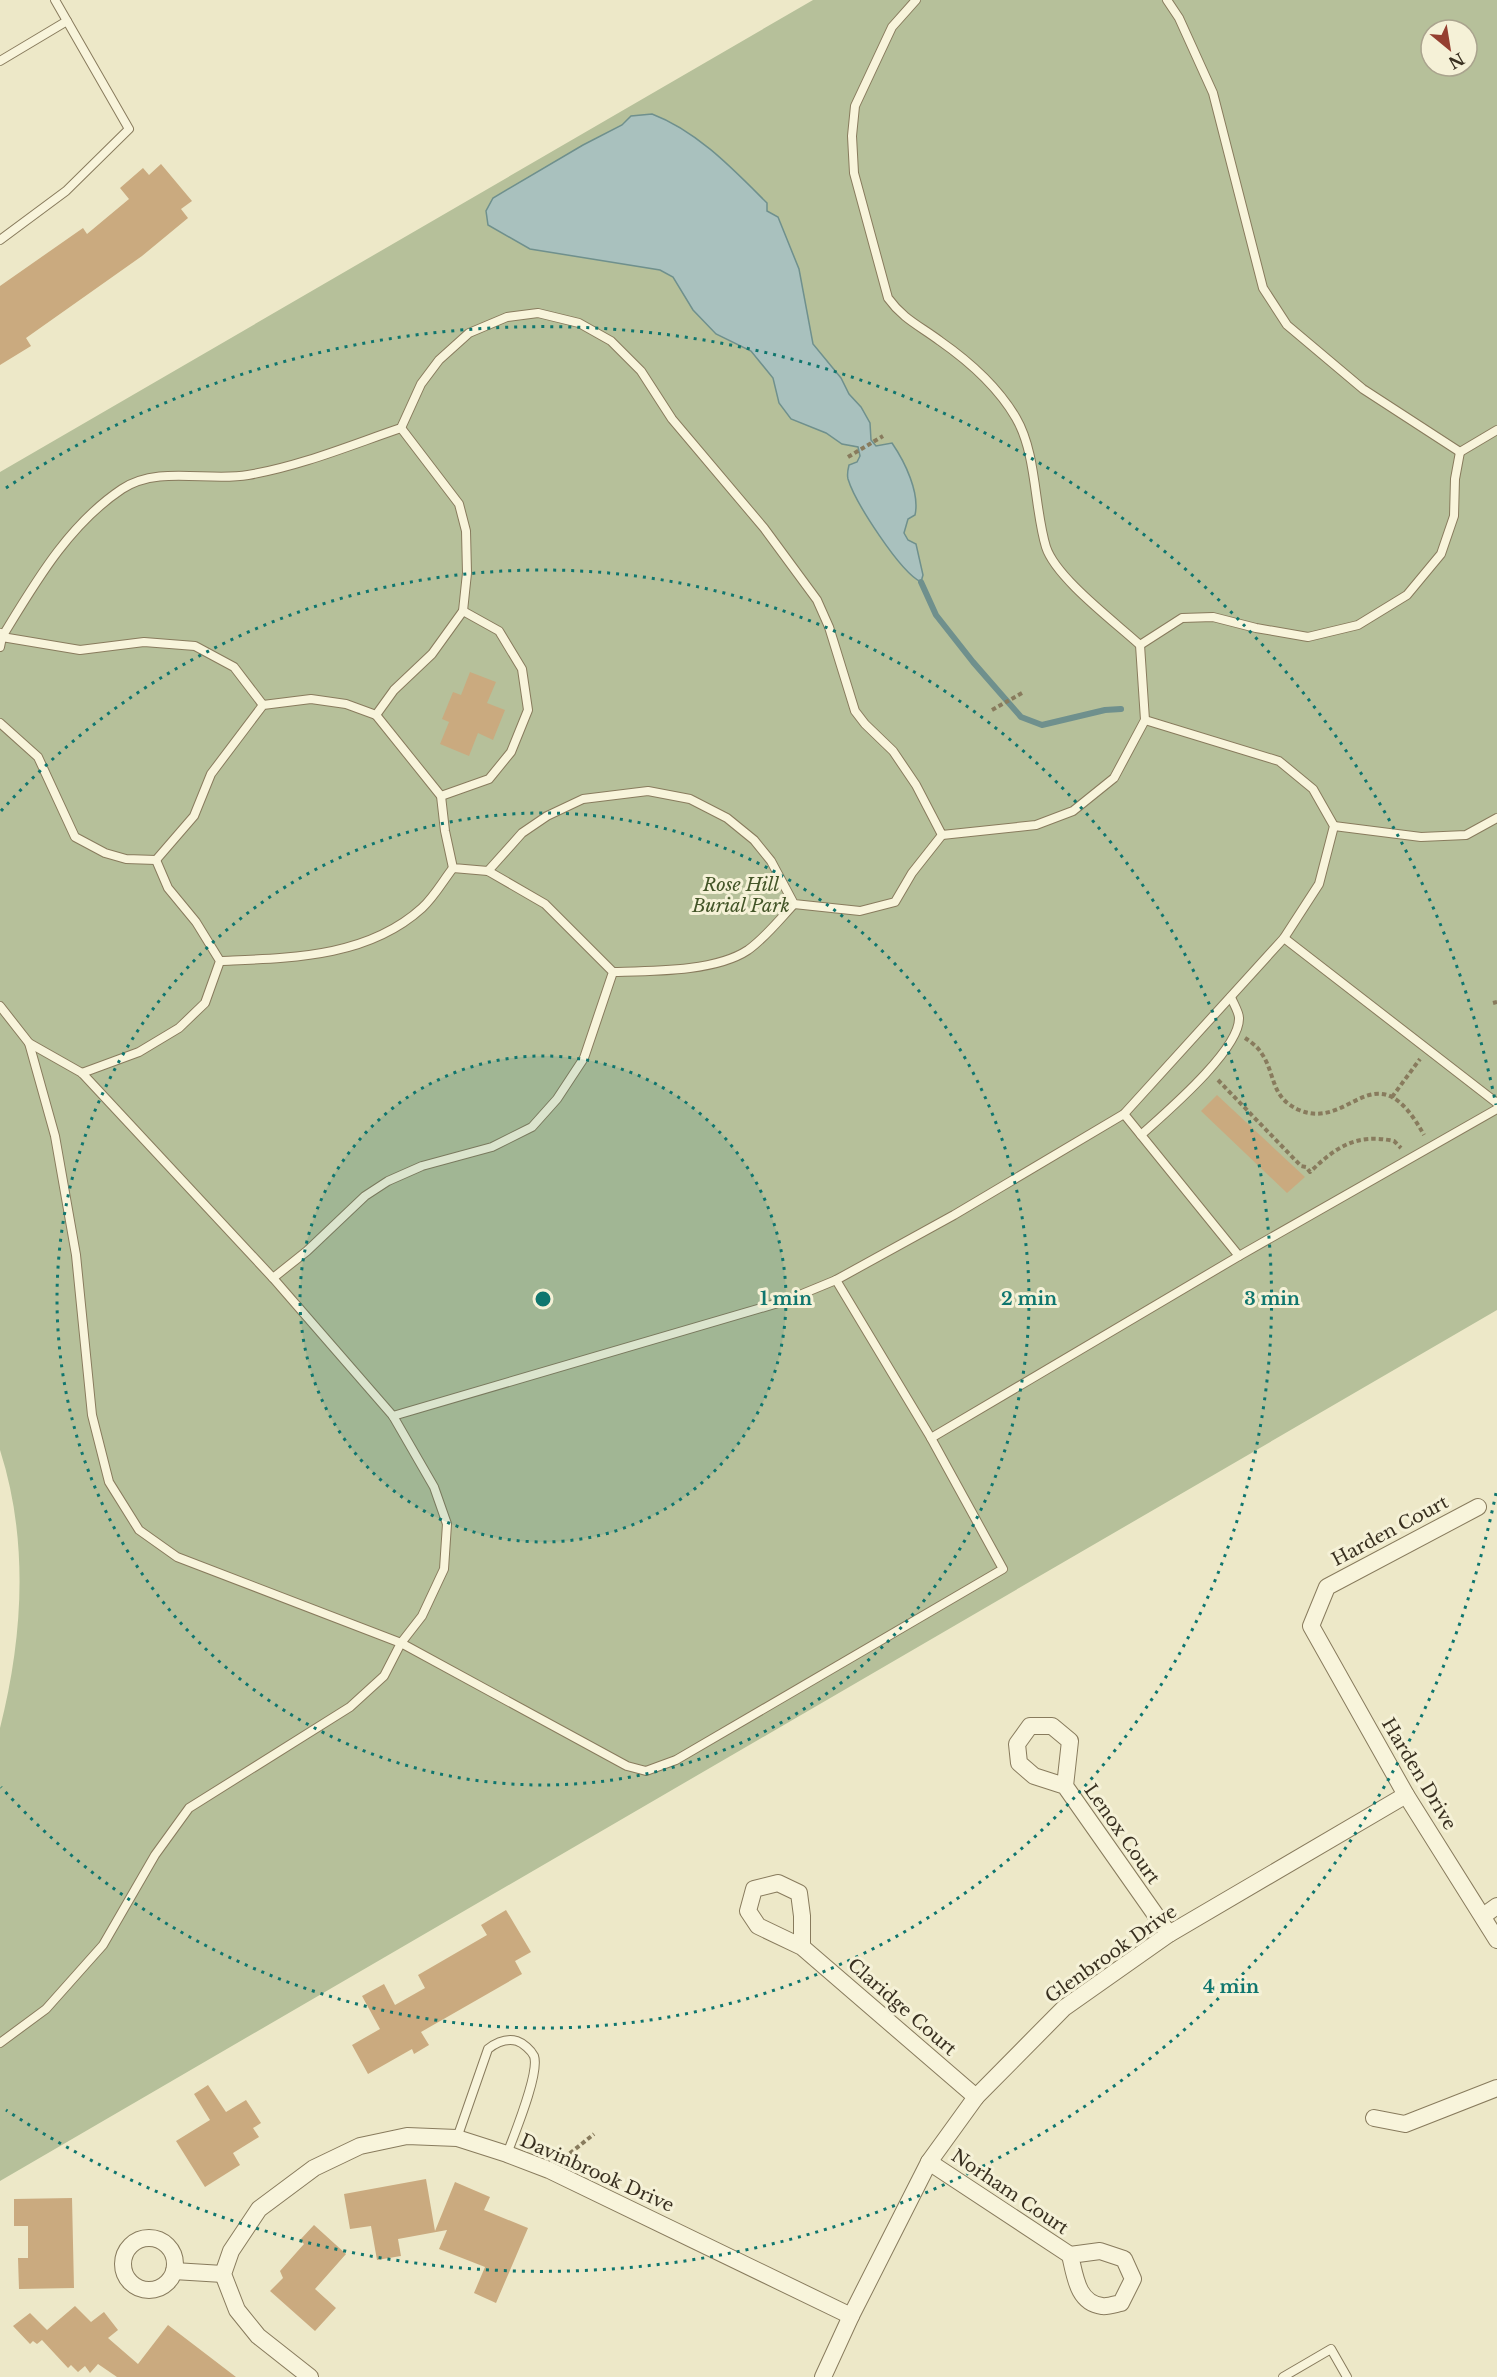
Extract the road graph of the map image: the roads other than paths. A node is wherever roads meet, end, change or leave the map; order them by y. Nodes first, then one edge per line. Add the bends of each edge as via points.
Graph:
1 (55, 0) edge
2 (916, 0) edge
3 (1167, 0) edge
4 (67, 21) junction
5 (0, 61) edge
6 (0, 240) edge
7 (401, 428) junction
8 (1497, 430) edge
9 (1460, 452) junction
10 (463, 611) junction
11 (1, 635) edge
12 (1140, 645) junction
13 (0, 647) edge
14 (263, 705) junction
15 (376, 716) junction
16 (1145, 720) junction
17 (0, 723) edge
18 (441, 796) junction
19 (1497, 818) edge
20 (1334, 826) junction
21 (942, 836) junction
22 (156, 860) junction
23 (453, 868) junction
24 (488, 871) junction
25 (794, 904) junction
26 (1284, 939) junction
27 (220, 961) junction
28 (613, 972) junction
29 (1231, 997) junction
30 (0, 1006) edge
31 (29, 1043) junction
32 (82, 1073) junction
33 (1497, 1102) edge
34 (1497, 1108) edge
35 (1124, 1114) junction
36 (1141, 1135) junction
37 (1239, 1256) junction
38 (273, 1278) junction
39 (836, 1280) junction
40 (393, 1416) junction
41 (931, 1438) junction
42 (1478, 1507) dead end
43 (1311, 1626) joint
44 (400, 1643) junction
45 (1065, 1786) dead end
46 (1406, 1795) junction
47 (1490, 1911) edge
48 (1169, 1934) junction
49 (1497, 1940) edge
50 (802, 1947) dead end
51 (0, 2043) edge
52 (1497, 2088) edge
53 (976, 2097) junction
54 (1374, 2118) dead end
55 (457, 2138) junction
56 (507, 2154) junction
57 (929, 2162) junction
58 (1070, 2255) dead end
59 (174, 2271) dead end
60 (223, 2274) junction
61 (851, 2316) junction
62 (310, 2377) edge
63 (823, 2377) edge
64 (1283, 2377) edge
65 (1347, 2377) edge

1 - 4 lane
2 - 12 lane via 892,27 855,106 852,136 854,174 888,298 899,313 987,379 1017,420 1029,454 1047,549 1065,576
3 - 9 lane via 1213,93 1263,288 1281,316 1363,389
4 - 5 lane
4 - 6 lane via 129,129 66,191
7 - 10 lane via 459,504 466,531
7 - 11 lane via 308,460 246,475 150,478 124,488 74,531
7 - 21 lane via 421,384 439,360 469,333 497,321 537,313 579,323 612,341 641,371 672,419 764,528 816,600 829,627 855,711 893,751
8 - 9 lane
9 - 12 lane via 1454,516 1441,554 1407,595 1358,625 1308,637 1213,617 1182,618
10 - 15 lane via 432,654 394,690
10 - 18 lane via 499,631 522,669 528,710 511,752 489,779
11 - 13 lane
11 - 14 lane via 80,650 144,642 195,646 234,667
12 - 16 lane
14 - 15 lane via 311,699 346,704
14 - 22 lane via 211,774 194,816
15 - 18 lane
16 - 20 lane via 1279,761 1313,789
16 - 21 lane via 1114,778 1073,811 1036,825
17 - 22 lane via 38,757 75,837 105,854
18 - 23 lane
19 - 20 lane via 1466,835 1422,837
20 - 26 lane via 1319,884
21 - 25 lane via 895,902 860,911
22 - 27 lane via 168,888 196,922
23 - 24 lane
23 - 27 lane via 422,908 390,931 342,949 301,958
24 - 25 lane via 522,833 547,816 583,799 648,791 690,799 727,818 754,840 771,861
24 - 28 lane via 545,904
25 - 28 lane via 749,949 725,961 667,971
26 - 29 lane
26 - 33 lane
27 - 32 lane via 205,1003 179,1028 139,1052
28 - 38 lane via 584,1058 557,1099 532,1127 492,1147 422,1166 388,1181 365,1196 308,1251
29 - 35 lane
29 - 36 lane via 1240,1018 1236,1033 1209,1071
30 - 31 lane
31 - 32 lane
31 - 44 lane via 55,1136 76,1255 92,1415 115,1492 139,1530 177,1557
32 - 38 lane
34 - 37 lane
35 - 36 lane
35 - 39 lane
36 - 37 lane
37 - 41 lane
38 - 40 lane
39 - 40 lane via 785,1301
39 - 41 lane
40 - 44 lane via 434,1487 447,1524 444,1569 422,1617
41 - 44 lane via 1003,1569 676,1760 646,1771 627,1766
42 - 43 street, Harden Court via 1327,1587
43 - 46 street, Harden Drive
44 - 51 lane via 384,1676 350,1707 189,1808 155,1855 103,1945 46,2008
45 - 48 street, Lenox Court
46 - 47 street, Harden Drive
46 - 48 street, Glenbrook Drive
47 - 49 street, Harden Drive
48 - 53 street, Glenbrook Drive via 1064,2008
50 - 53 street, Claridge Court
52 - 54 street via 1405,2124
53 - 57 street, Glenbrook Drive
55 - 56 street, Davinbrook Drive
55 - 56 lane via 488,2049 509,2038 522,2043 534,2056 534,2076
55 - 60 street, Davinbrook Drive via 407,2136 360,2146 314,2168 260,2209 231,2251
56 - 61 street, Davinbrook Drive via 549,2170
57 - 58 street, Norham Court
57 - 61 street, Glenbrook Drive
59 - 60 street
60 - 62 street via 237,2310 258,2336
61 - 63 street, Glenbrook Drive
64 - 65 lane via 1331,2349

